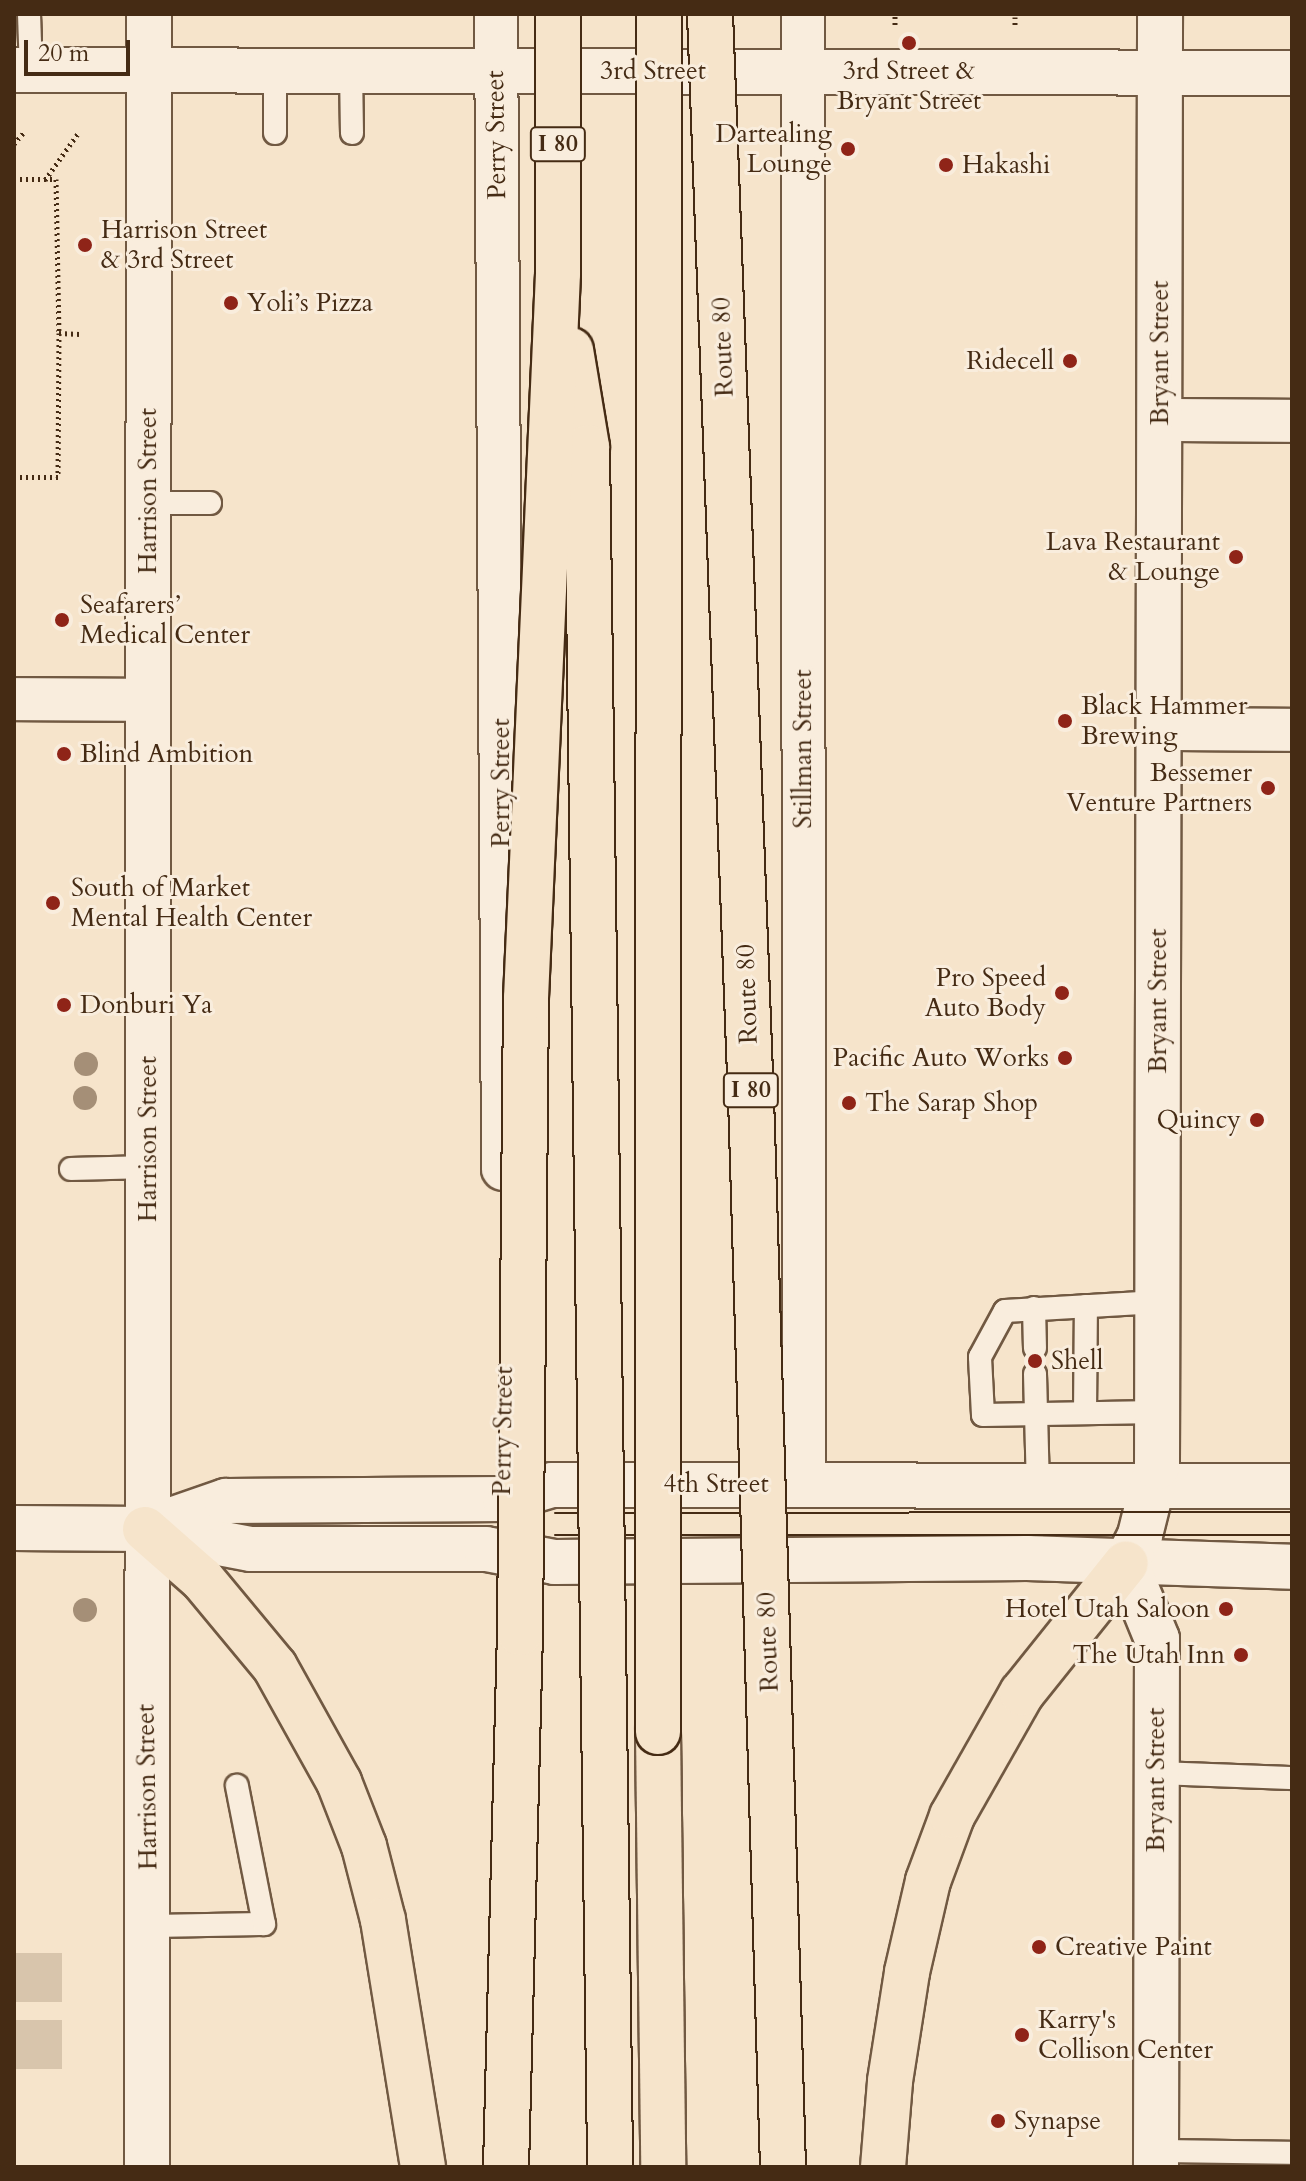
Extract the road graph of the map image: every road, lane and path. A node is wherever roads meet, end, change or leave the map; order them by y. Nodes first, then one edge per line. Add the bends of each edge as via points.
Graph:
1 (29, 14) edge
2 (149, 14) edge
3 (496, 14) edge
4 (545, 14) edge
5 (558, 14) edge
6 (569, 14) edge
7 (659, 14) edge
8 (710, 14) edge
9 (803, 14) edge
10 (1160, 14) edge
11 (895, 16) edge
12 (1015, 17) dead end
13 (895, 25) dead end
14 (1015, 25) dead end
15 (275, 68) junction
16 (22, 70) edge
17 (149, 70) junction
18 (351, 70) junction
19 (496, 71) junction
20 (556, 71) junction
21 (803, 72) junction
22 (1160, 73) junction
23 (1292, 73) edge
24 (24, 132) dead end
25 (79, 132) dead end
26 (275, 133) dead end
27 (352, 133) dead end
28 (14, 144) edge
29 (14, 179) edge
30 (45, 180) junction
31 (558, 273) junction
32 (59, 333) junction
33 (80, 334) dead end
34 (1159, 420) junction
35 (1292, 421) edge
36 (14, 477) edge
37 (149, 503) junction
38 (210, 503) dead end
39 (14, 699) edge
40 (147, 700) junction
41 (1159, 729) junction
42 (1292, 730) edge
43 (149, 1167) junction
44 (71, 1169) dead end
45 (1158, 1302) junction
46 (1086, 1306) junction
47 (1034, 1308) junction
48 (1035, 1348) dead end
49 (1035, 1374) dead end
50 (1157, 1412) junction
51 (1036, 1413) junction
52 (1085, 1413) junction
53 (804, 1484) junction
54 (1156, 1485) junction
55 (1038, 1486) junction
56 (1292, 1486) edge
57 (505, 1499) junction
58 (14, 1528) edge
59 (145, 1529) junction
60 (486, 1549) junction
61 (1126, 1563) junction
62 (1292, 1567) edge
63 (1156, 1773) junction
64 (1292, 1778) edge
65 (237, 1786) dead end
66 (150, 1926) junction
67 (1292, 2153) edge
68 (1156, 2159) edge
69 (147, 2167) edge
70 (423, 2167) edge
71 (506, 2167) edge
72 (610, 2167) edge
73 (663, 2167) edge
74 (783, 2167) edge
75 (883, 2167) edge

1 - 16 lane
2 - 17 main road, Harrison Street
3 - 19 street, Perry Street
4 - 20 lane
5 - 31 highway, I 80, bridge
6 - 20 lane
7 - 73 highway, bridge via 654,1178
8 - 74 highway, Route 80 / I 80, bridge via 752,1129
9 - 21 street, Stillman Street
10 - 22 main road, Bryant Street
11 - 13 path
12 - 14 path
15 - 17 main road, 3rd Street
15 - 18 main road, 3rd Street
15 - 26 lane
16 - 17 main road, 3rd Street
17 - 37 main road, Harrison Street
18 - 19 main road, 3rd Street
18 - 27 lane
19 - 20 main road, 3rd Street
19 - 57 street, Perry Street
20 - 21 main road, 3rd Street
21 - 22 main road, 3rd Street
21 - 53 street, Stillman Street
22 - 23 main road, 3rd Street
22 - 34 main road, Bryant Street
24 - 28 path
25 - 30 path
29 - 30 path
30 - 32 path via 56,179
31 - 71 highway, I 80, bridge via 526,998 520,1633
31 - 72 highway, bridge via 587,447
32 - 33 path
32 - 36 path via 58,477
34 - 35 street
34 - 41 main road, Bryant Street
37 - 38 lane
37 - 40 main road, Harrison Street
39 - 40 street
40 - 43 main road, Harrison Street
41 - 42 street
41 - 45 main road, Bryant Street
43 - 44 lane
43 - 59 main road, Harrison Street
45 - 46 lane
45 - 50 main road, Bryant Street
46 - 47 lane
46 - 52 lane
47 - 48 lane
47 - 51 lane via 1005,1311 980,1357 983,1415
49 - 51 lane
50 - 52 lane
50 - 54 main road, Bryant Street
51 - 52 lane
51 - 55 lane
53 - 55 main road, 4th Street
53 - 57 main road, 4th Street via 552,1485
54 - 55 main road, 4th Street
54 - 56 main road, 4th Street
54 - 61 main road, Bryant Street
57 - 59 main road, 4th Street via 226,1501
57 - 60 lane, Perry Street
58 - 59 main road, 4th Street
59 - 60 main road, 4th Street via 251,1549
59 - 66 main road, Harrison Street
59 - 70 highway via 202,1579 275,1667 339,1782 364,1846 383,1920
60 - 61 main road, 4th Street via 555,1562 1027,1558
61 - 62 main road, 4th Street
61 - 63 main road, Bryant Street via 1155,1624
61 - 75 highway via 1014,1706 952,1816 928,1881 892,2066
63 - 64 lane
63 - 68 main road, Bryant Street
65 - 66 lane via 264,1924
66 - 69 main road, Harrison Street
67 - 68 lane

